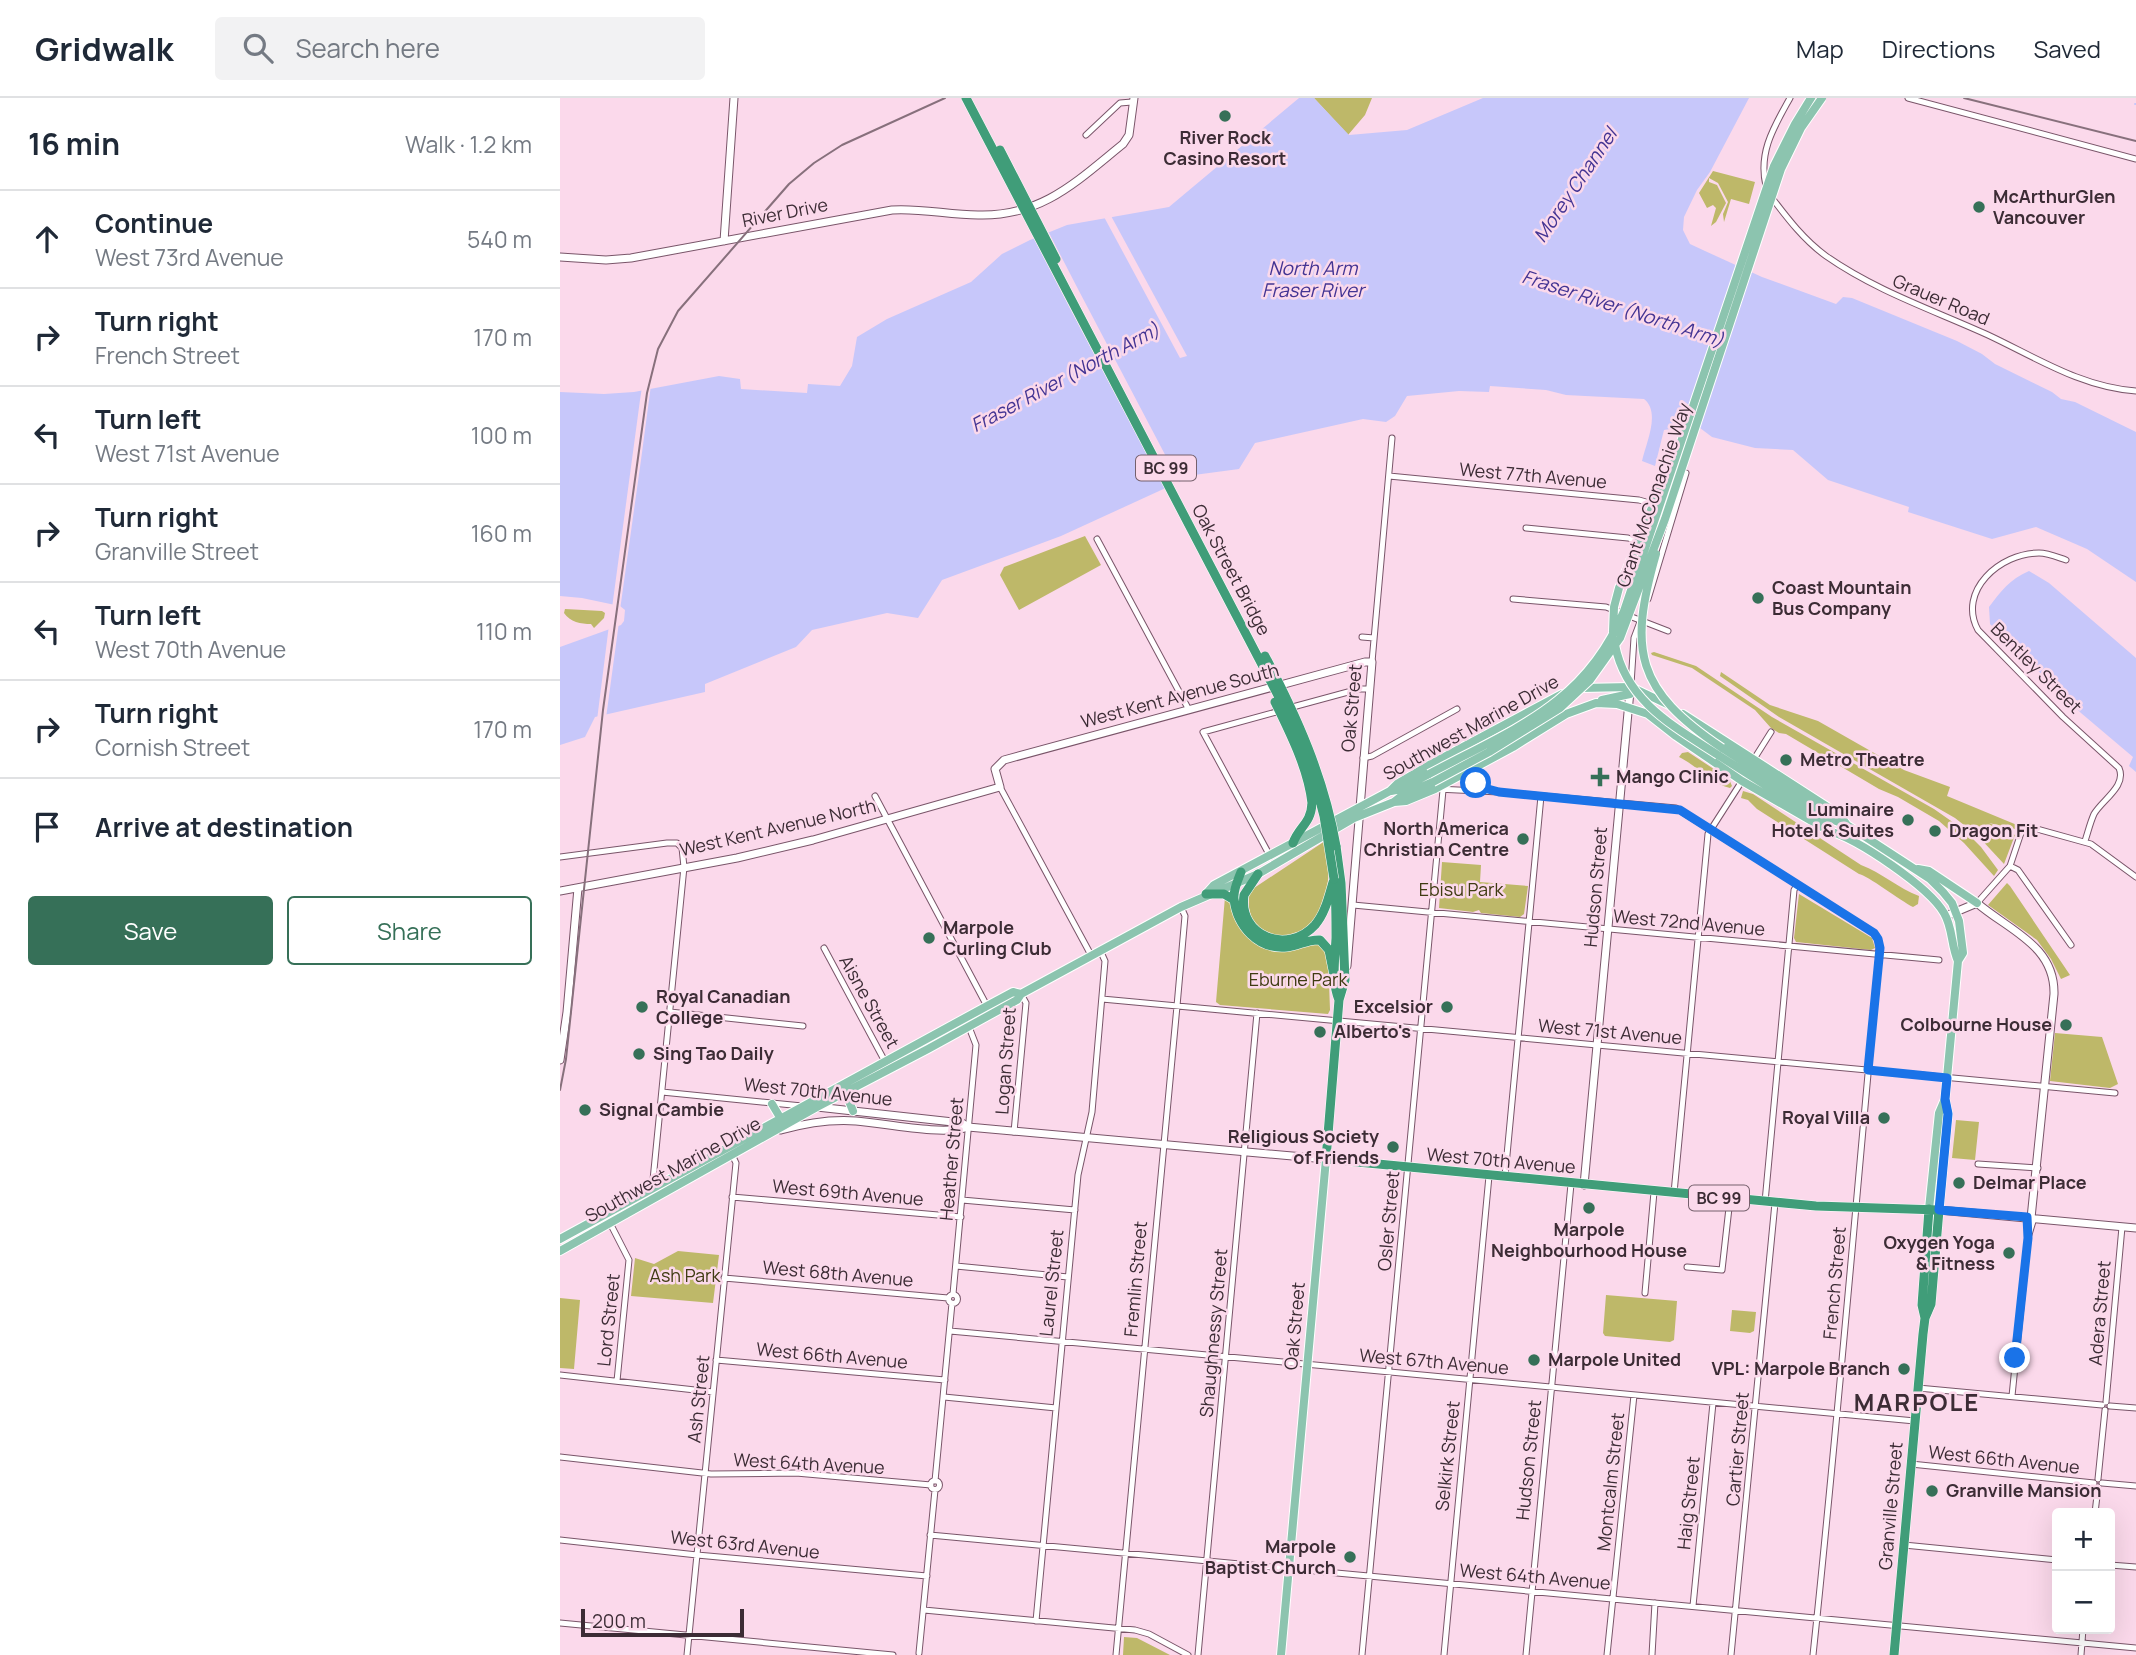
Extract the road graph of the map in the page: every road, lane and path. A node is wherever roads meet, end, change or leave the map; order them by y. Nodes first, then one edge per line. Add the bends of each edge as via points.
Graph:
1 (734, 98) edge
2 (967, 98) edge
3 (973, 98) edge
4 (1790, 98) edge
5 (1811, 98) edge
6 (1822, 98) edge
7 (1908, 98) edge
8 (1133, 100) edge
9 (1086, 135) dead end
10 (2136, 159) edge
11 (724, 241) junction
12 (560, 257) edge
13 (2136, 391) edge
14 (1392, 438) dead end
15 (1675, 458) junction
16 (1686, 473) dead end
17 (1389, 477) junction
18 (1674, 511) junction
19 (1665, 519) junction
20 (1525, 528) dead end
21 (1097, 539) dead end
22 (1663, 550) junction
23 (2066, 561) dead end
24 (1513, 598) dead end
25 (1641, 620) junction
26 (1668, 631) dead end
27 (1362, 637) dead end
28 (1374, 638) junction
29 (1372, 662) junction
30 (1266, 670) junction
31 (1369, 689) junction
32 (1630, 690) junction
33 (1596, 703) junction
34 (1628, 707) junction
35 (1457, 709) dead end
36 (1189, 710) junction
37 (1688, 717) junction
38 (1771, 732) dead end
39 (1676, 736) junction
40 (1720, 751) junction
41 (1363, 758) junction
42 (1754, 759) junction
43 (1476, 767) junction
44 (1742, 780) junction
45 (1435, 784) junction
46 (1000, 786) junction
47 (1390, 791) junction
48 (1499, 792) junction
49 (875, 796) dead end
50 (1541, 796) junction
51 (1394, 802) joint
52 (1619, 803) junction
53 (1359, 811) junction
54 (886, 819) junction
55 (1847, 825) junction
56 (1711, 829) junction
57 (1842, 835) junction
58 (2085, 841) junction
59 (1293, 843) junction
60 (1270, 856) junction
61 (560, 857) edge
62 (2010, 866) junction
63 (684, 867) junction
64 (1915, 869) junction
65 (1241, 872) junction
66 (1258, 874) junction
67 (2136, 877) edge
68 (1335, 882) junction
69 (1237, 884) junction
70 (1797, 885) junction
71 (578, 888) junction
72 (560, 891) edge
73 (1206, 894) junction
74 (1234, 900) junction
75 (1977, 903) junction
76 (1353, 905) junction
77 (1181, 906) junction
78 (1956, 912) junction
79 (1431, 913) junction
80 (1946, 916) junction
81 (1529, 922) junction
82 (1607, 930) junction
83 (1698, 938) junction
84 (2071, 945) dead end
85 (1788, 946) junction
86 (824, 948) dead end
87 (1100, 950) junction
88 (1091, 955) junction
89 (1879, 955) junction
90 (1939, 960) dead end
91 (1958, 961) junction
92 (1334, 975) junction
93 (1345, 980) junction
94 (1021, 994) junction
95 (1102, 999) junction
96 (1339, 1000) junction
97 (1177, 1006) junction
98 (989, 1010) junction
99 (670, 1012) junction
100 (1257, 1013) junction
101 (1338, 1021) junction
102 (803, 1026) dead end
103 (969, 1027) junction
104 (1420, 1028) junction
105 (1518, 1038) junction
106 (1597, 1045) junction
107 (1687, 1053) junction
108 (560, 1060) edge
109 (1777, 1062) junction
110 (888, 1066) junction
111 (1868, 1070) junction
112 (1947, 1078) junction
113 (2045, 1086) junction
114 (851, 1090) junction
115 (663, 1092) junction
116 (2115, 1093) dead end
117 (772, 1104) junction
118 (805, 1106) junction
119 (817, 1107) junction
120 (853, 1111) junction
121 (781, 1119) junction
122 (968, 1127) junction
123 (776, 1131) junction
124 (1014, 1132) junction
125 (1085, 1138) junction
126 (1163, 1146) junction
127 (731, 1151) junction
128 (1244, 1151) junction
129 (1326, 1159) junction
130 (1978, 1164) dead end
131 (1408, 1168) junction
132 (2038, 1168) junction
133 (1489, 1176) junction
134 (1505, 1178) junction
135 (1571, 1184) junction
136 (1584, 1185) junction
137 (655, 1187) junction
138 (1654, 1192) junction
139 (1674, 1193) junction
140 (660, 1196) junction
141 (732, 1197) junction
142 (1730, 1199) junction
143 (962, 1200) junction
144 (1770, 1202) junction
145 (1855, 1209) junction
146 (1075, 1210) junction
147 (1934, 1210) junction
148 (961, 1217) junction
149 (2031, 1218) junction
150 (610, 1223) junction
151 (2122, 1227) junction
152 (2136, 1228) edge
153 (560, 1240) edge
154 (560, 1251) edge
155 (956, 1266) junction
156 (1686, 1267) dead end
157 (1068, 1277) junction
158 (724, 1278) junction
159 (1645, 1293) dead end
160 (951, 1299) junction
161 (950, 1331) junction
162 (1062, 1342) junction
163 (1144, 1349) junction
164 (1226, 1357) junction
165 (716, 1360) junction
166 (1308, 1364) junction
167 (1389, 1372) junction
168 (560, 1375) edge
169 (945, 1380) junction
170 (1470, 1380) junction
171 (617, 1381) junction
172 (1553, 1388) junction
173 (1918, 1388) junction
174 (713, 1392) junction
175 (1634, 1395) junction
176 (944, 1396) junction
177 (2012, 1396) junction
178 (1713, 1403) junction
179 (1756, 1406) junction
180 (2106, 1406) junction
181 (1056, 1408) junction
182 (2136, 1408) edge
183 (1838, 1414) junction
184 (1915, 1421) junction
185 (560, 1457) edge
186 (1911, 1464) junction
187 (705, 1474) junction
188 (2098, 1483) junction
189 (934, 1485) junction
190 (2136, 1486) edge
191 (2096, 1508) edge
192 (930, 1535) junction
193 (560, 1540) edge
194 (1904, 1545) junction
195 (1043, 1546) junction
196 (1125, 1553) junction
197 (697, 1555) junction
198 (2052, 1560) edge
199 (1207, 1561) junction
200 (2115, 1565) edge
201 (2136, 1567) edge
202 (1289, 1568) junction
203 (927, 1576) junction
204 (1370, 1576) junction
205 (1450, 1584) junction
206 (1532, 1591) junction
207 (1612, 1599) junction
208 (1655, 1603) junction
209 (1693, 1606) junction
210 (1736, 1610) junction
211 (924, 1611) junction
212 (1817, 1618) junction
213 (1036, 1621) junction
214 (560, 1623) edge
215 (1896, 1625) junction
216 (1118, 1628) junction
217 (2082, 1634) edge
218 (689, 1636) junction
219 (2080, 1640) junction
220 (2136, 1648) edge
221 (919, 1654) edge
222 (687, 1655) edge
223 (893, 1655) edge
224 (1115, 1655) edge
225 (1188, 1655) edge
226 (1198, 1655) edge
227 (1281, 1655) edge
228 (1362, 1655) edge
229 (1444, 1655) edge
230 (1526, 1655) edge
231 (1607, 1655) edge
232 (1652, 1655) edge
233 (1731, 1655) edge
234 (1813, 1655) edge
235 (1894, 1655) edge
236 (2081, 1655) edge

1 - 11 street
2 - 30 highway, Oak Street Bridge / BC 99, bridge
3 - 68 highway, Oak Street Bridge / BC 99, bridge via 1300,724 1330,814
4 - 13 street, Grauer Road via 1767,142 1765,185 1809,242 1869,284 2073,377
5 - 15 main road, Grant McConachie Way, bridge via 1774,166
6 - 19 main road, Grant McConachie Way, bridge via 1781,169
7 - 10 street
8 - 9 street via 1119,103
8 - 11 street, River Drive via 1129,135 1123,144 1055,198 982,216 892,210
11 - 12 street, River Drive via 618,259
14 - 17 street, Oak Street
15 - 40 main road, bridge via 1619,588 1615,645 1627,680 1647,706
15 - 45 main road, Grant McConachie Way, bridge via 1624,611 1600,657 1554,705
16 - 18 street, Hudson Street
17 - 18 street, West 77th Avenue via 1639,500
17 - 28 street, Oak Street
18 - 22 street, Hudson Street
19 - 40 main road, bridge via 1644,599 1643,650 1649,674 1668,705
19 - 45 main road, Grant McConachie Way, bridge via 1625,626 1590,680 1548,717
20 - 22 street via 1628,538
21 - 36 street
22 - 25 street, Hudson Street
23 - 58 street, Bentley Street via 2038,553 2008,559 1987,574 1975,593 1972,620 2063,717 2119,768 2121,781 2095,814
24 - 25 street via 1606,607
25 - 26 street
25 - 32 street, Hudson Street via 1634,638
27 - 28 street
28 - 29 street, Oak Street
29 - 31 street, Oak Street
29 - 36 street, West Kent Avenue South
30 - 59 highway, bridge via 1312,803 1309,820
30 - 68 highway, Oak Street Bridge / BC 99, bridge via 1315,782
31 - 41 street, Oak Street
31 - 60 street via 1203,732
32 - 33 main road
32 - 34 street, Hudson Street
32 - 37 main road, Southwest Marine Drive via 1659,699
32 - 47 main road, Southwest Marine Drive via 1585,687 1566,692
33 - 34 main road, Southwest Marine Drive
33 - 43 main road, Southwest Marine Drive via 1566,714
34 - 39 main road, Southwest Marine Drive via 1648,714
34 - 52 street, Hudson Street
35 - 41 street
36 - 46 street, West Kent Avenue South via 1004,760 995,773
37 - 39 street
37 - 42 main road, Southwest Marine Drive
38 - 42 street
39 - 44 main road, Southwest Marine Drive
40 - 55 main road
40 - 57 main road
41 - 53 street, Oak Street
42 - 55 main road, Southwest Marine Drive
43 - 45 main road, Southwest Marine Drive
43 - 48 street via 1476,783
44 - 56 street
44 - 57 main road, Southwest Marine Drive
45 - 47 main road, Grant McConachie Way
45 - 48 street
45 - 51 main road, Grant McConachie Way
45 - 79 street, Osler Street
46 - 54 street, West Kent Avenue North
46 - 88 street
47 - 53 main road, Southwest Marine Drive
48 - 50 street
49 - 54 street
50 - 52 street
50 - 81 street
51 - 53 main road, Southwest Marine Drive
52 - 56 street via 1676,808
52 - 82 street, Hudson Street
53 - 59 main road, Southwest Marine Drive
53 - 66 main road, Southwest Marine Drive
53 - 76 street, Oak Street
54 - 63 street, West Kent Avenue North via 813,840
54 - 98 street
55 - 64 main road, Southwest Marine Drive
56 - 70 street
56 - 83 street
57 - 80 main road, Southwest Marine Drive via 1921,887
58 - 62 street via 2026,826
58 - 67 street
59 - 60 main road, Southwest Marine Drive
60 - 65 main road, Southwest Marine Drive
61 - 63 street via 677,844
62 - 75 street
62 - 84 street via 2018,870
63 - 71 street, West Kent Avenue North
63 - 99 street
64 - 75 main road via 1928,871
64 - 78 main road, Southwest Marine Drive via 1943,891
65 - 69 highway
65 - 73 main road, Southwest Marine Drive
66 - 68 highway via 1244,895 1246,917 1261,935 1279,941 1297,938 1314,926
66 - 69 main road, Southwest Marine Drive
68 - 92 highway, Oak Street / BC 99
68 - 93 highway, Oak Street / BC 99
69 - 73 main road, Southwest Marine Drive
69 - 74 highway
70 - 85 street, Cartier Street
70 - 89 street via 1874,933
71 - 72 street, West Kent Avenue North
71 - 108 street
73 - 74 highway via 1224,894
73 - 77 main road, Southwest Marine Drive
74 - 92 highway via 1243,925 1262,943 1283,947 1313,940 1324,943
75 - 78 street
75 - 113 street via 2027,939 2051,970 2054,995
76 - 79 street, West 72nd Avenue
76 - 93 street, Oak Street
77 - 87 main road, Southwest Marine Drive
77 - 97 street, Fremlin Street via 1185,916
78 - 80 street
78 - 91 main road, Granville Street via 1963,940
79 - 81 street, West 72nd Avenue
79 - 104 street, Osler Street
80 - 91 main road, Granville Street
81 - 82 street, West 72nd Avenue
81 - 105 street
82 - 83 street, West 72nd Avenue
82 - 106 street, Hudson Street
83 - 85 street, West 72nd Avenue
83 - 107 street
85 - 89 street, West 72nd Avenue
85 - 109 street, Cartier Street
86 - 110 street, Aisne Street
87 - 88 main road, Southwest Marine Drive
87 - 95 street, Laurel Street via 1105,961
88 - 94 main road, Southwest Marine Drive
89 - 90 street, West 72nd Avenue
89 - 111 street, French Street
91 - 112 main road, Granville Street
92 - 96 highway, Oak Street / BC 99
93 - 96 highway, Oak Street / BC 99
94 - 98 main road, Southwest Marine Drive via 1017,1000
94 - 124 street, Logan Street via 1026,1003
95 - 97 street, West 71st Avenue
95 - 125 street, Laurel Street via 1092,1112
96 - 101 highway, Oak Street / BC 99
97 - 100 street, West 71st Avenue
97 - 126 street, Fremlin Street
98 - 103 main road, Southwest Marine Drive
98 - 110 main road, Southwest Marine Drive
99 - 102 street
99 - 115 street
100 - 101 street, West 71st Avenue
100 - 128 street, Shaughnessy Street
101 - 104 street, West 71st Avenue
101 - 129 highway, Oak Street / BC 99
103 - 110 main road, Southwest Marine Drive
103 - 122 street, Heather Street via 976,1045
104 - 105 street, West 71st Avenue
104 - 131 street, Osler Street
105 - 106 street, West 71st Avenue
105 - 134 street
106 - 107 street, West 71st Avenue
106 - 136 street, Hudson Street
107 - 109 street, West 71st Avenue
107 - 139 street
109 - 111 street, West 71st Avenue
109 - 144 street, Cartier Street
110 - 114 main road, Southwest Marine Drive
110 - 118 main road, Southwest Marine Drive
111 - 112 street, West 71st Avenue
111 - 145 street, French Street
112 - 113 street, West 71st Avenue
112 - 147 main road, Granville Street via 1948,1114
113 - 116 street, West 71st Avenue
113 - 132 street
114 - 119 main road, Southwest Marine Drive
114 - 120 main road
115 - 117 street, West 70th Avenue
115 - 137 street
117 - 118 street, West 70th Avenue
117 - 121 main road
118 - 119 street, West 70th Avenue
118 - 121 main road, Southwest Marine Drive
119 - 120 street, West 70th Avenue
119 - 123 main road, Southwest Marine Drive
120 - 122 street, West 70th Avenue
121 - 127 main road, Southwest Marine Drive
122 - 123 street, West 70th Avenue via 836,1120
122 - 124 street, West 70th Avenue
122 - 143 street, Heather Street
123 - 127 main road, Southwest Marine Drive
124 - 125 street, West 70th Avenue
125 - 126 street, West 70th Avenue
125 - 146 street, Laurel Street
126 - 128 street, West 70th Avenue
126 - 163 street, Fremlin Street
127 - 137 main road, Southwest Marine Drive
127 - 140 main road, Southwest Marine Drive
127 - 141 street, Ash Street via 736,1163
128 - 129 street, West 70th Avenue
128 - 164 street, Shaughnessy Street
129 - 131 highway, West 70th Avenue / BC 99
129 - 166 main road, Oak Street
130 - 132 street
131 - 133 highway, West 70th Avenue / BC 99
131 - 167 street, Osler Street
132 - 149 street
133 - 134 highway, West 70th Avenue / BC 99
133 - 170 street, Selkirk Street
134 - 135 highway, West 70th Avenue / BC 99
135 - 136 highway, West 70th Avenue / BC 99
135 - 172 street, Hudson Street
136 - 138 highway, West 70th Avenue / BC 99
137 - 140 street
137 - 153 main road, Southwest Marine Drive
138 - 139 highway, West 70th Avenue / BC 99
138 - 159 street
139 - 142 highway, West 70th Avenue / BC 99
140 - 150 main road, Southwest Marine Drive
141 - 148 street, West 69th Avenue
141 - 158 street, Ash Street
142 - 144 highway, West 70th Avenue / BC 99
142 - 156 street via 1722,1270
143 - 146 street
143 - 148 street, Heather Street
144 - 145 highway, West 70th Avenue / BC 99
144 - 179 street, Cartier Street
145 - 147 highway, West 70th Avenue / BC 99
145 - 183 street, French Street
146 - 157 street, Laurel Street
147 - 149 street, West 70th Avenue
147 - 173 highway, Granville Street via 1931,1304 1925,1318
148 - 155 street, Heather Street
149 - 151 street
149 - 177 street
150 - 154 main road, Southwest Marine Drive
150 - 171 street, Lord Street via 629,1260
151 - 152 street
151 - 180 street, Adera Street
155 - 157 street
155 - 160 street, Heather Street
157 - 162 street, Laurel Street
158 - 160 street, West 68th Avenue
158 - 165 street, Ash Street
160 - 161 street, Heather Street
161 - 162 street, West 67th Avenue
161 - 169 street, Heather Street
162 - 163 street, West 67th Avenue
162 - 181 street, Laurel Street
163 - 164 street, West 67th Avenue
163 - 196 street, Fremlin Street
164 - 166 street, West 67th Avenue
164 - 199 street, Shaughnessy Street
165 - 169 street, West 66th Avenue
165 - 174 street, Ash Street
166 - 167 street, West 67th Avenue
166 - 202 main road, Oak Street
167 - 170 street, West 67th Avenue
167 - 204 street, Osler Street
168 - 171 street
169 - 176 street, Heather Street
170 - 172 street, West 67th Avenue
170 - 205 street, Selkirk Street
171 - 174 street
172 - 175 street, West 67th Avenue
172 - 206 street, Hudson Street
173 - 177 street
173 - 184 highway, Granville Street
174 - 187 street, Ash Street
175 - 178 street, West 67th Avenue
175 - 207 street, Montcalm Street
176 - 181 street
176 - 189 street, Heather Street
177 - 180 street
178 - 179 street, West 67th Avenue
178 - 209 street, Haig Street
179 - 183 street, West 67th Avenue
179 - 210 street, Cartier Street
180 - 182 street
180 - 188 street, Adera Street
181 - 195 street, Laurel Street
183 - 184 street, West 67th Avenue
183 - 212 street, French Street
184 - 186 highway, Granville Street
185 - 187 street, West 64th Avenue
186 - 188 street, West 66th Avenue
186 - 194 highway, Granville Street
187 - 189 street, West 64th Avenue via 796,1473
187 - 197 street, Ash Street
188 - 190 street, West 66th Avenue
188 - 191 street, Adera Street
189 - 192 street, Heather Street
192 - 195 street, West 64th Avenue
192 - 203 street, Heather Street
193 - 197 street, West 63rd Avenue
194 - 198 street
194 - 215 highway, Granville Street
195 - 196 street, West 64th Avenue
195 - 213 street, Laurel Street
196 - 199 street, West 64th Avenue
196 - 216 street, Fremlin Street
197 - 203 street, West 63rd Avenue
197 - 218 street, Ash Street
199 - 202 street, West 64th Avenue
199 - 226 street, Shaughnessy Street
200 - 201 street
202 - 204 street, West 64th Avenue
202 - 227 main road, Oak Street
203 - 211 street, Heather Street
204 - 205 street, West 64th Avenue
204 - 228 street, Osler Street
205 - 206 street, West 64th Avenue
205 - 229 street, Selkirk Street
206 - 207 street, West 64th Avenue
206 - 230 street, Hudson Street
207 - 208 street, West 64th Avenue
207 - 231 street, Montcalm Street
208 - 209 street, West 64th Avenue
208 - 232 street
209 - 210 street, West 64th Avenue
210 - 212 street, West 64th Avenue
210 - 233 street, Cartier Street
211 - 213 street
211 - 221 street, Heather Street
212 - 215 street, West 64th Avenue
212 - 234 street, French Street
213 - 216 street
214 - 218 street
215 - 219 street, West 64th Avenue
215 - 235 highway, Granville Street
216 - 224 street, Fremlin Street
216 - 225 street via 1141,1631
217 - 219 street
218 - 222 street, Ash Street
218 - 223 street
219 - 220 street, West 64th Avenue
219 - 236 street

